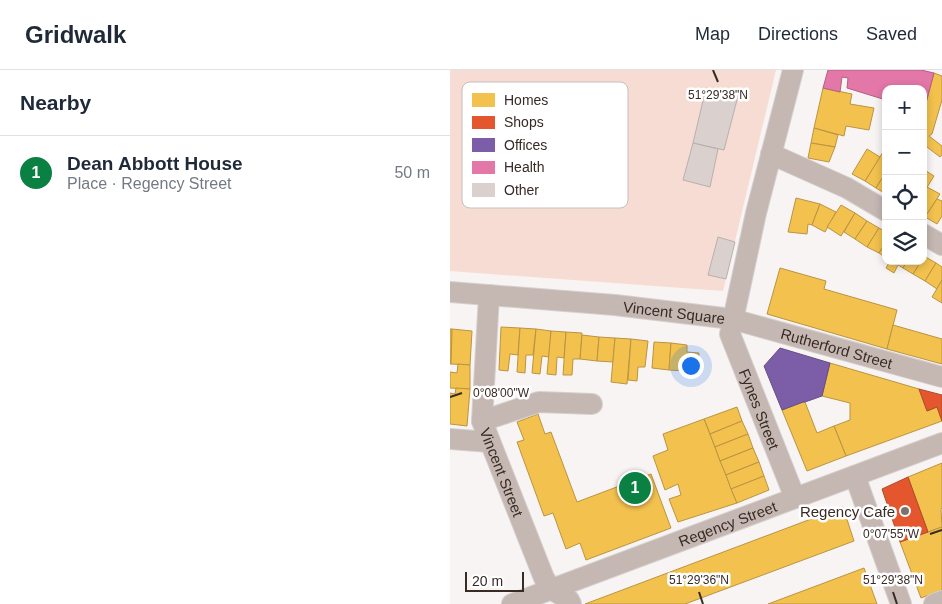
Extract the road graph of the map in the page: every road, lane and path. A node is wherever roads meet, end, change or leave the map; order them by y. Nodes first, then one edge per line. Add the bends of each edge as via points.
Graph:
1 (793, 70) edge
2 (771, 154) junction
3 (882, 209) edge
4 (927, 236) edge
5 (942, 245) edge
6 (450, 292) edge
7 (489, 295) junction
8 (732, 319) junction
9 (942, 377) edge
10 (592, 404) dead end
11 (482, 421) junction
12 (450, 440) edge
13 (490, 442) junction
14 (942, 443) edge
15 (855, 476) junction
16 (795, 498) junction
17 (551, 589) junction
18 (942, 601) edge
19 (512, 604) edge
20 (571, 604) edge
21 (901, 604) edge
22 (934, 604) edge

1 - 2 street, Vincent Square
2 - 3 street via 847,188
2 - 8 street, Vincent Square
4 - 5 street
6 - 7 street, Vincent Square
7 - 8 street, Vincent Square via 616,305
7 - 11 street, Vincent Street
8 - 9 street, Rutherford Street
8 - 16 street, Fynes Street via 730,334
10 - 11 street via 539,402
11 - 13 street, Vincent Street
12 - 13 street
13 - 17 street, Vincent Street
14 - 15 street, Regency Street
15 - 16 street, Regency Street
15 - 21 street
16 - 17 street, Regency Street
17 - 19 street, Regency Street
17 - 20 street, Vincent Street
18 - 22 street

